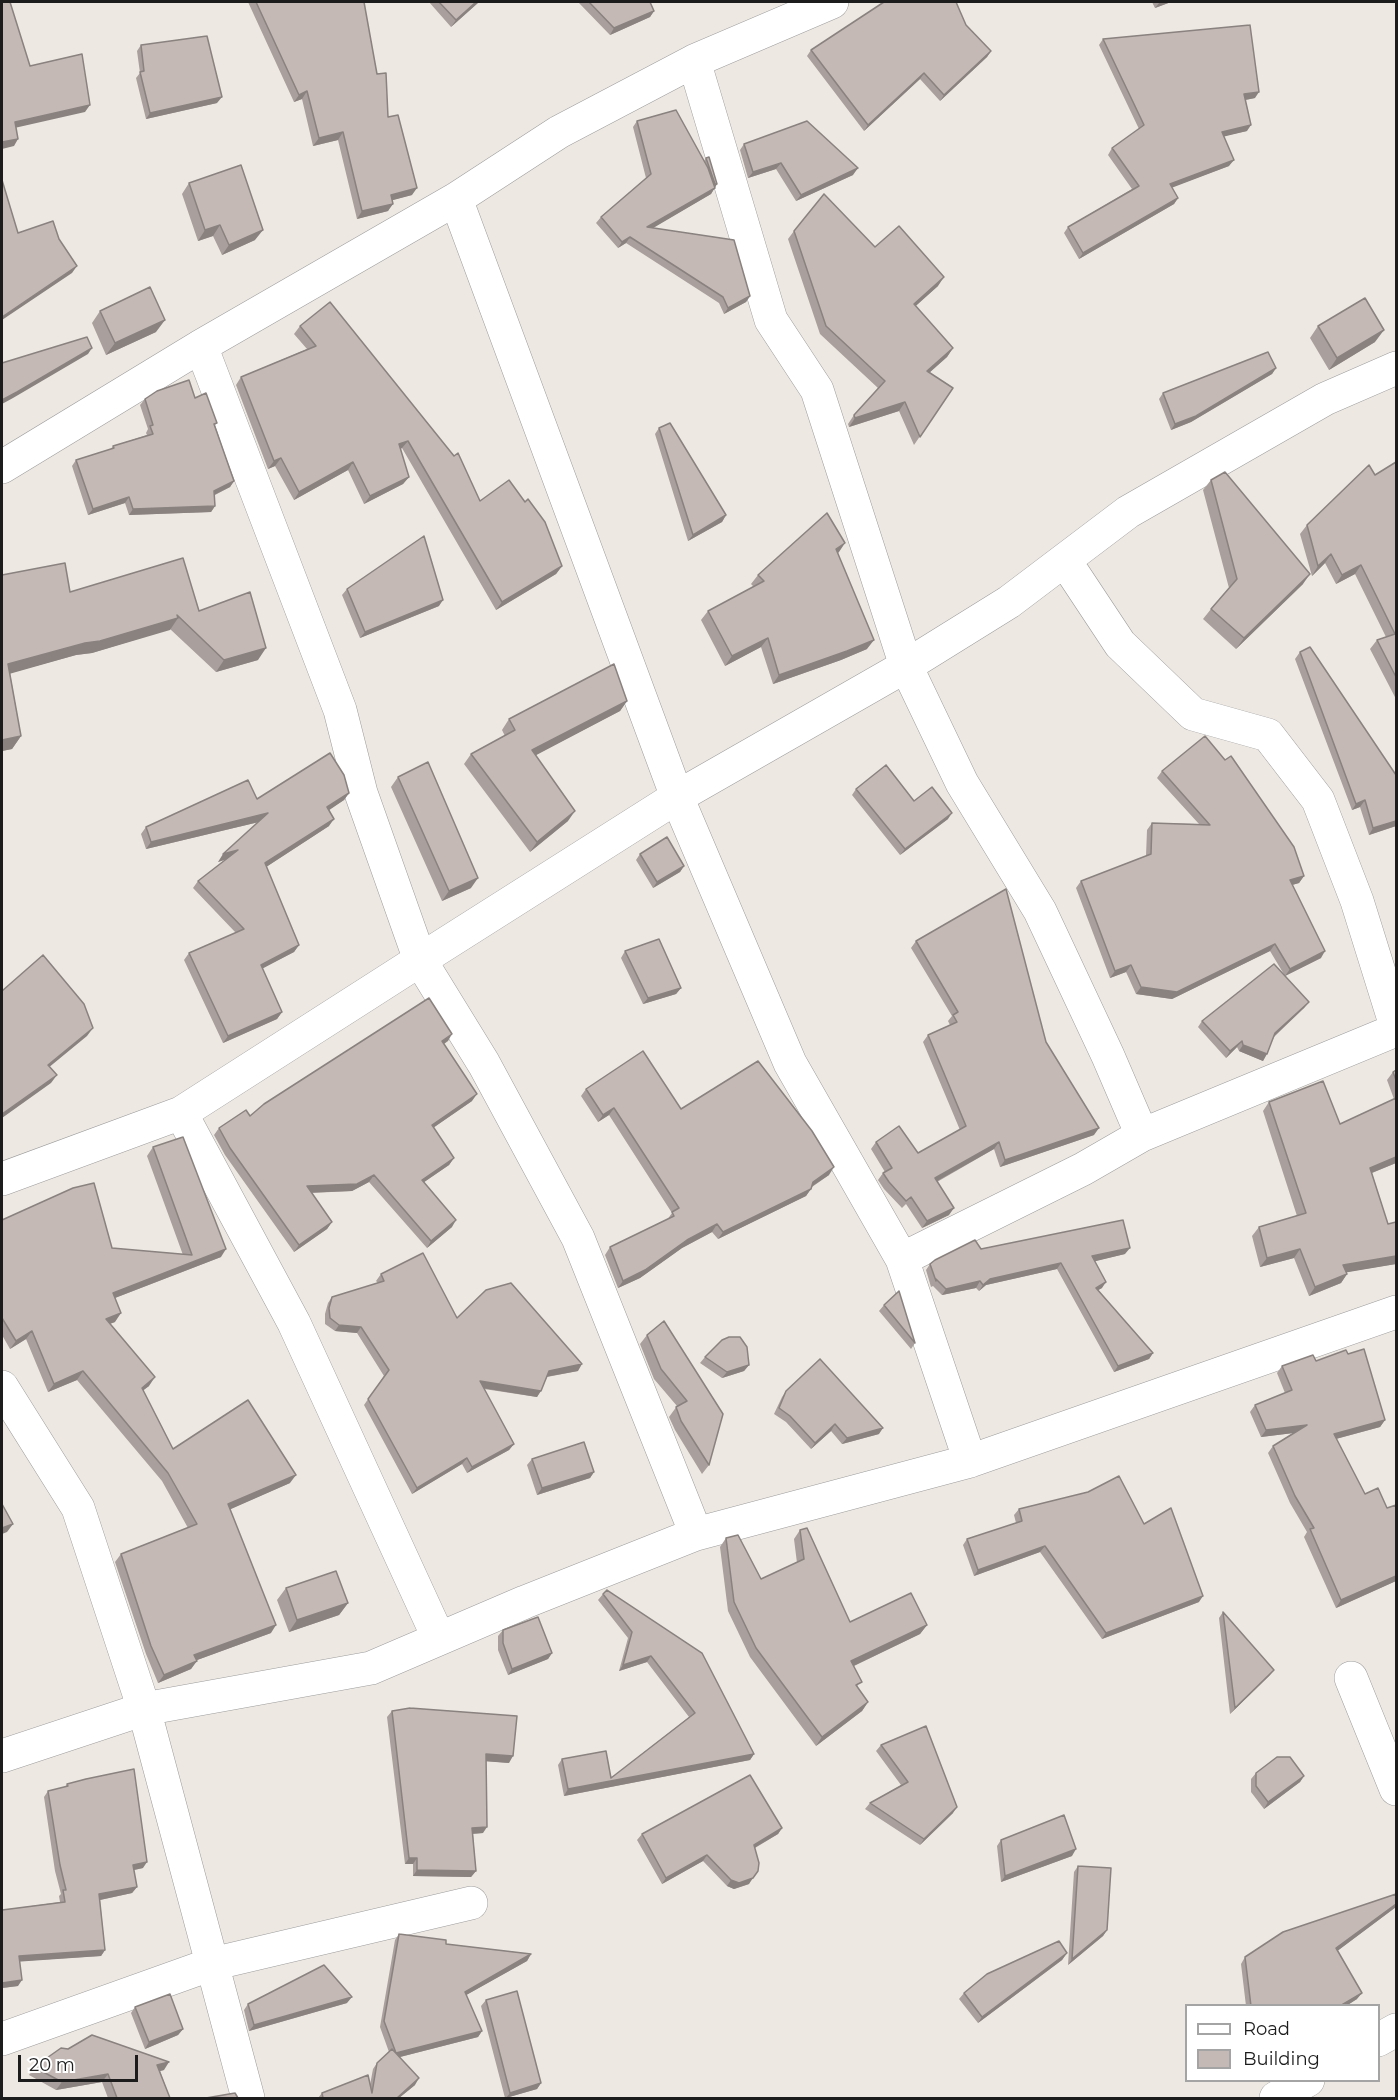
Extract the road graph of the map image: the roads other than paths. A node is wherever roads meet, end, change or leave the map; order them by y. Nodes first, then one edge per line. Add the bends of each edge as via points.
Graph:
1 (832, 2) edge
2 (694, 61) junction
3 (456, 199) junction
4 (201, 346) junction
5 (1396, 368) edge
6 (2, 467) edge
7 (1065, 561) junction
8 (906, 666) junction
9 (676, 797) junction
10 (420, 960) junction
11 (1396, 1028) edge
12 (181, 1113) junction
13 (1142, 1135) junction
14 (2, 1179) edge
15 (902, 1259) junction
16 (1396, 1312) edge
17 (2, 1387) edge
18 (970, 1461) junction
19 (696, 1534) junction
20 (439, 1639) junction
21 (1351, 1678) dead end
22 (144, 1709) junction
23 (2, 1756) edge
24 (1396, 1789) edge
25 (471, 1903) dead end
26 (212, 1964) junction
27 (1396, 2030) edge
28 (2, 2039) edge
29 (1380, 2039) edge
30 (1304, 2082) edge
31 (248, 2098) edge
32 (1276, 2098) edge

1 - 2 street
2 - 3 street via 559,132
2 - 8 street via 771,320 817,390
3 - 4 street
3 - 9 street
4 - 6 street
4 - 10 street via 340,711 361,794
5 - 7 street via 1325,399 1128,512
7 - 8 street via 1009,602
7 - 11 street via 1120,644 1193,714 1268,735 1318,800 1358,902
8 - 9 street
8 - 13 street via 962,783 1040,912
9 - 10 street
9 - 15 street via 790,1063
10 - 12 street
10 - 19 street via 484,1064 578,1239
11 - 13 street
12 - 14 street
12 - 20 street via 294,1323
13 - 15 street via 1083,1169
15 - 18 street
16 - 18 street
17 - 22 street via 78,1508
18 - 19 street
19 - 20 street
20 - 22 street via 371,1668
21 - 24 street
22 - 23 street
22 - 26 street
22 - 31 street
25 - 26 street
26 - 28 street
26 - 31 street
27 - 29 street
30 - 32 street

